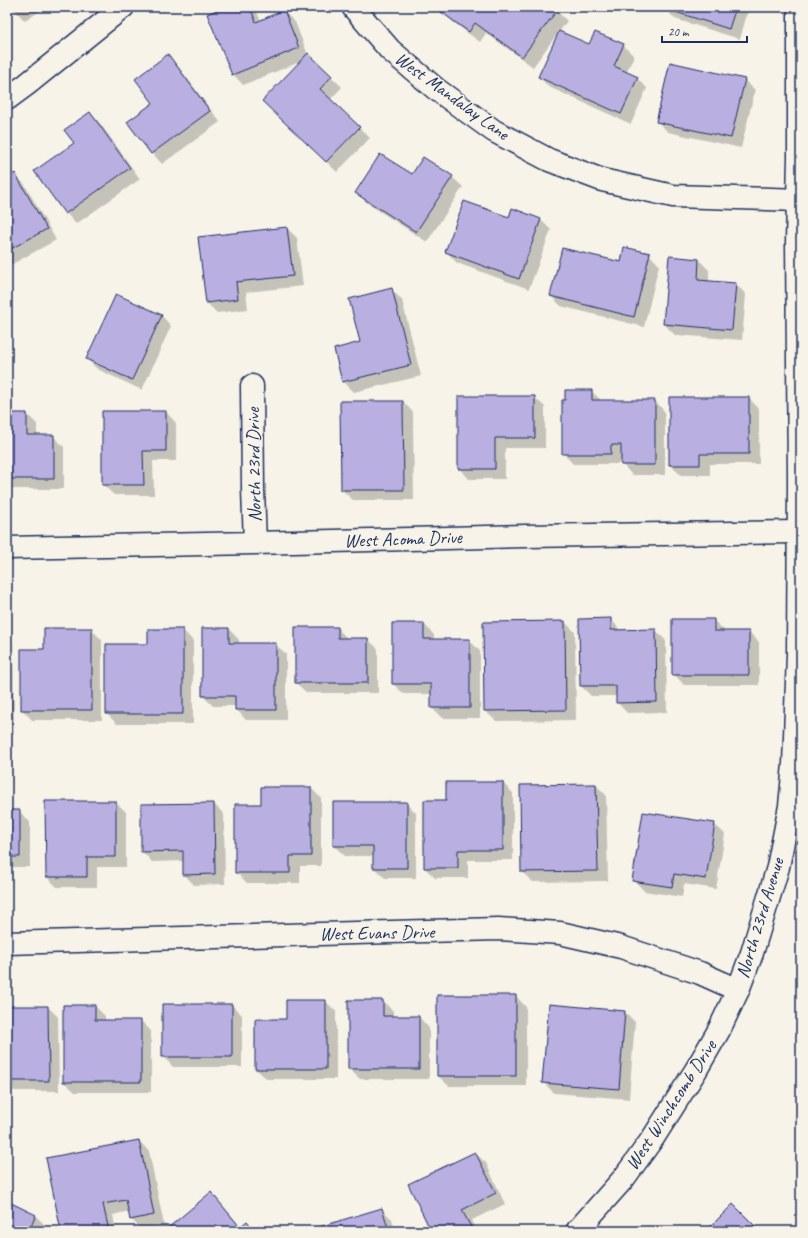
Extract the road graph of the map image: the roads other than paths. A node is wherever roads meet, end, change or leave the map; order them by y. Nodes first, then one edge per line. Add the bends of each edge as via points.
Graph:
1 (123, 7) edge
2 (353, 7) edge
3 (799, 7) edge
4 (7, 99) edge
5 (800, 200) edge
6 (252, 386) dead end
7 (799, 532) junction
8 (256, 543) junction
9 (7, 548) edge
10 (7, 943) edge
11 (738, 990) junction
12 (577, 1231) edge

1 - 4 street
2 - 5 street, West Mandalay Lane via 390,50 436,88 494,131 549,160 602,180 673,196
3 - 5 street, North 23rd Avenue
5 - 7 street, North 23rd Avenue via 797,251
6 - 8 street, North 23rd Drive
7 - 8 street, West Acoma Drive
7 - 11 street, North 23rd Avenue via 798,654 790,806 778,868
8 - 9 street, West Acoma Drive
10 - 11 street, West Evans Drive via 498,929 560,933 621,947 700,973
11 - 12 street, West Winchcomb Drive via 719,1030 654,1138 624,1178

